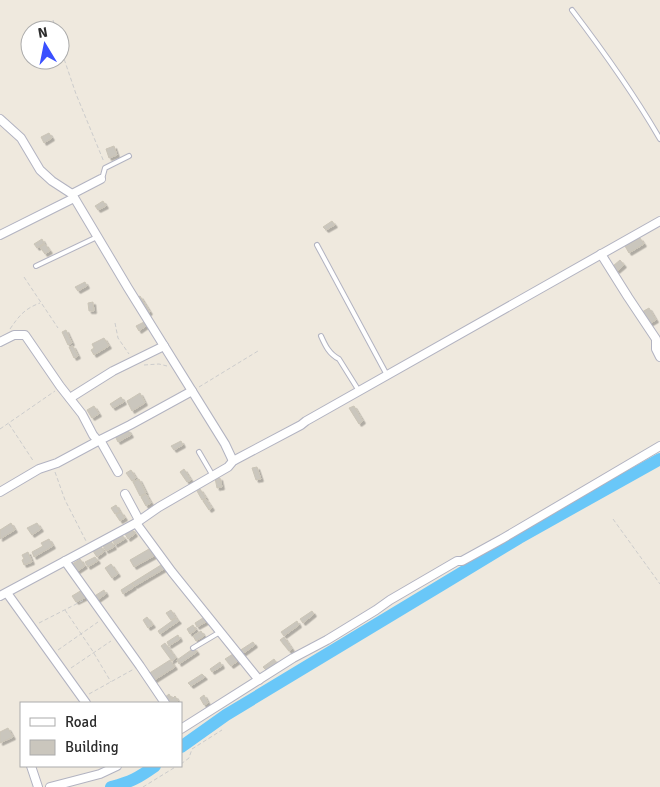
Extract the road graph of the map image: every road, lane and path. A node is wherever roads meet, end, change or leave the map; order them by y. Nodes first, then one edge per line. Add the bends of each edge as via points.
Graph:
1 (572, 10) dead end
2 (68, 70) edge
3 (0, 119) edge
4 (660, 139) edge
5 (129, 156) dead end
6 (107, 168) junction
7 (102, 179) joint
8 (73, 196) junction
9 (660, 221) edge
10 (0, 234) edge
11 (97, 237) junction
12 (317, 245) dead end
13 (601, 254) junction
14 (36, 266) dead end
15 (24, 277) dead end
16 (41, 303) junction
17 (58, 328) dead end
18 (321, 336) dead end
19 (0, 342) edge
20 (164, 346) junction
21 (258, 351) dead end
22 (660, 357) edge
23 (387, 375) junction
24 (61, 387) junction
25 (192, 391) junction
26 (359, 391) junction
27 (70, 398) junction
28 (8, 423) junction
29 (0, 429) edge
30 (99, 440) junction
31 (660, 446) edge
32 (199, 452) dead end
33 (233, 461) junction
34 (53, 464) junction
35 (41, 469) junction
36 (118, 472) dead end
37 (213, 476) junction
38 (0, 492) edge
39 (125, 494) dead end
40 (613, 519) dead end
41 (137, 522) junction
42 (90, 548) junction
43 (65, 562) junction
44 (660, 584) edge
45 (4, 594) edge
46 (91, 597) junction
47 (65, 610) junction
48 (106, 618) junction
49 (32, 627) junction
50 (220, 632) junction
51 (82, 634) junction
52 (119, 636) junction
53 (193, 648) dead end
54 (94, 653) junction
55 (51, 654) junction
56 (140, 666) junction
57 (64, 672) junction
58 (259, 680) junction
59 (111, 682) junction
60 (84, 701) edge
61 (164, 702) edge
62 (182, 727) edge
63 (222, 730) dead end
64 (182, 763) edge
65 (31, 767) edge
66 (115, 767) edge
67 (176, 767) edge
68 (38, 787) edge
69 (50, 787) edge
70 (144, 787) edge

1 - 4 lane via 641,106
2 - 6 path
3 - 8 street via 23,140 40,170
5 - 6 lane
6 - 7 lane
7 - 8 street
8 - 10 street
8 - 11 street
9 - 13 street
11 - 14 lane
11 - 20 street
12 - 23 lane
13 - 22 street via 656,339
13 - 23 street
15 - 16 path
16 - 17 path
16 - 19 path via 22,312
18 - 26 lane via 328,351 339,359
19 - 24 street via 25,334
20 - 25 street
20 - 27 street via 113,371
21 - 25 path
23 - 26 street
24 - 27 street
24 - 28 path
25 - 30 street
25 - 33 street
26 - 33 street
27 - 30 street
28 - 29 path
28 - 35 path
30 - 34 street
30 - 36 street
31 - 58 street via 502,539 390,600
32 - 37 lane
33 - 37 street
34 - 35 street
34 - 42 path via 65,500
35 - 38 street
37 - 41 street
39 - 41 street
40 - 44 path
41 - 42 street
41 - 50 street
42 - 43 street
43 - 45 street
43 - 46 street
45 - 49 street
46 - 47 path
46 - 48 street
47 - 49 path
47 - 51 path
48 - 51 path
48 - 52 street
49 - 55 street
50 - 53 lane
50 - 58 street
51 - 54 path
51 - 55 path
52 - 54 path
52 - 56 street
54 - 57 path
54 - 59 path
55 - 57 street
56 - 59 path
56 - 61 street
57 - 60 street
58 - 62 street
59 - 60 path
63 - 64 path via 192,749
65 - 68 street
66 - 69 street
67 - 70 path

